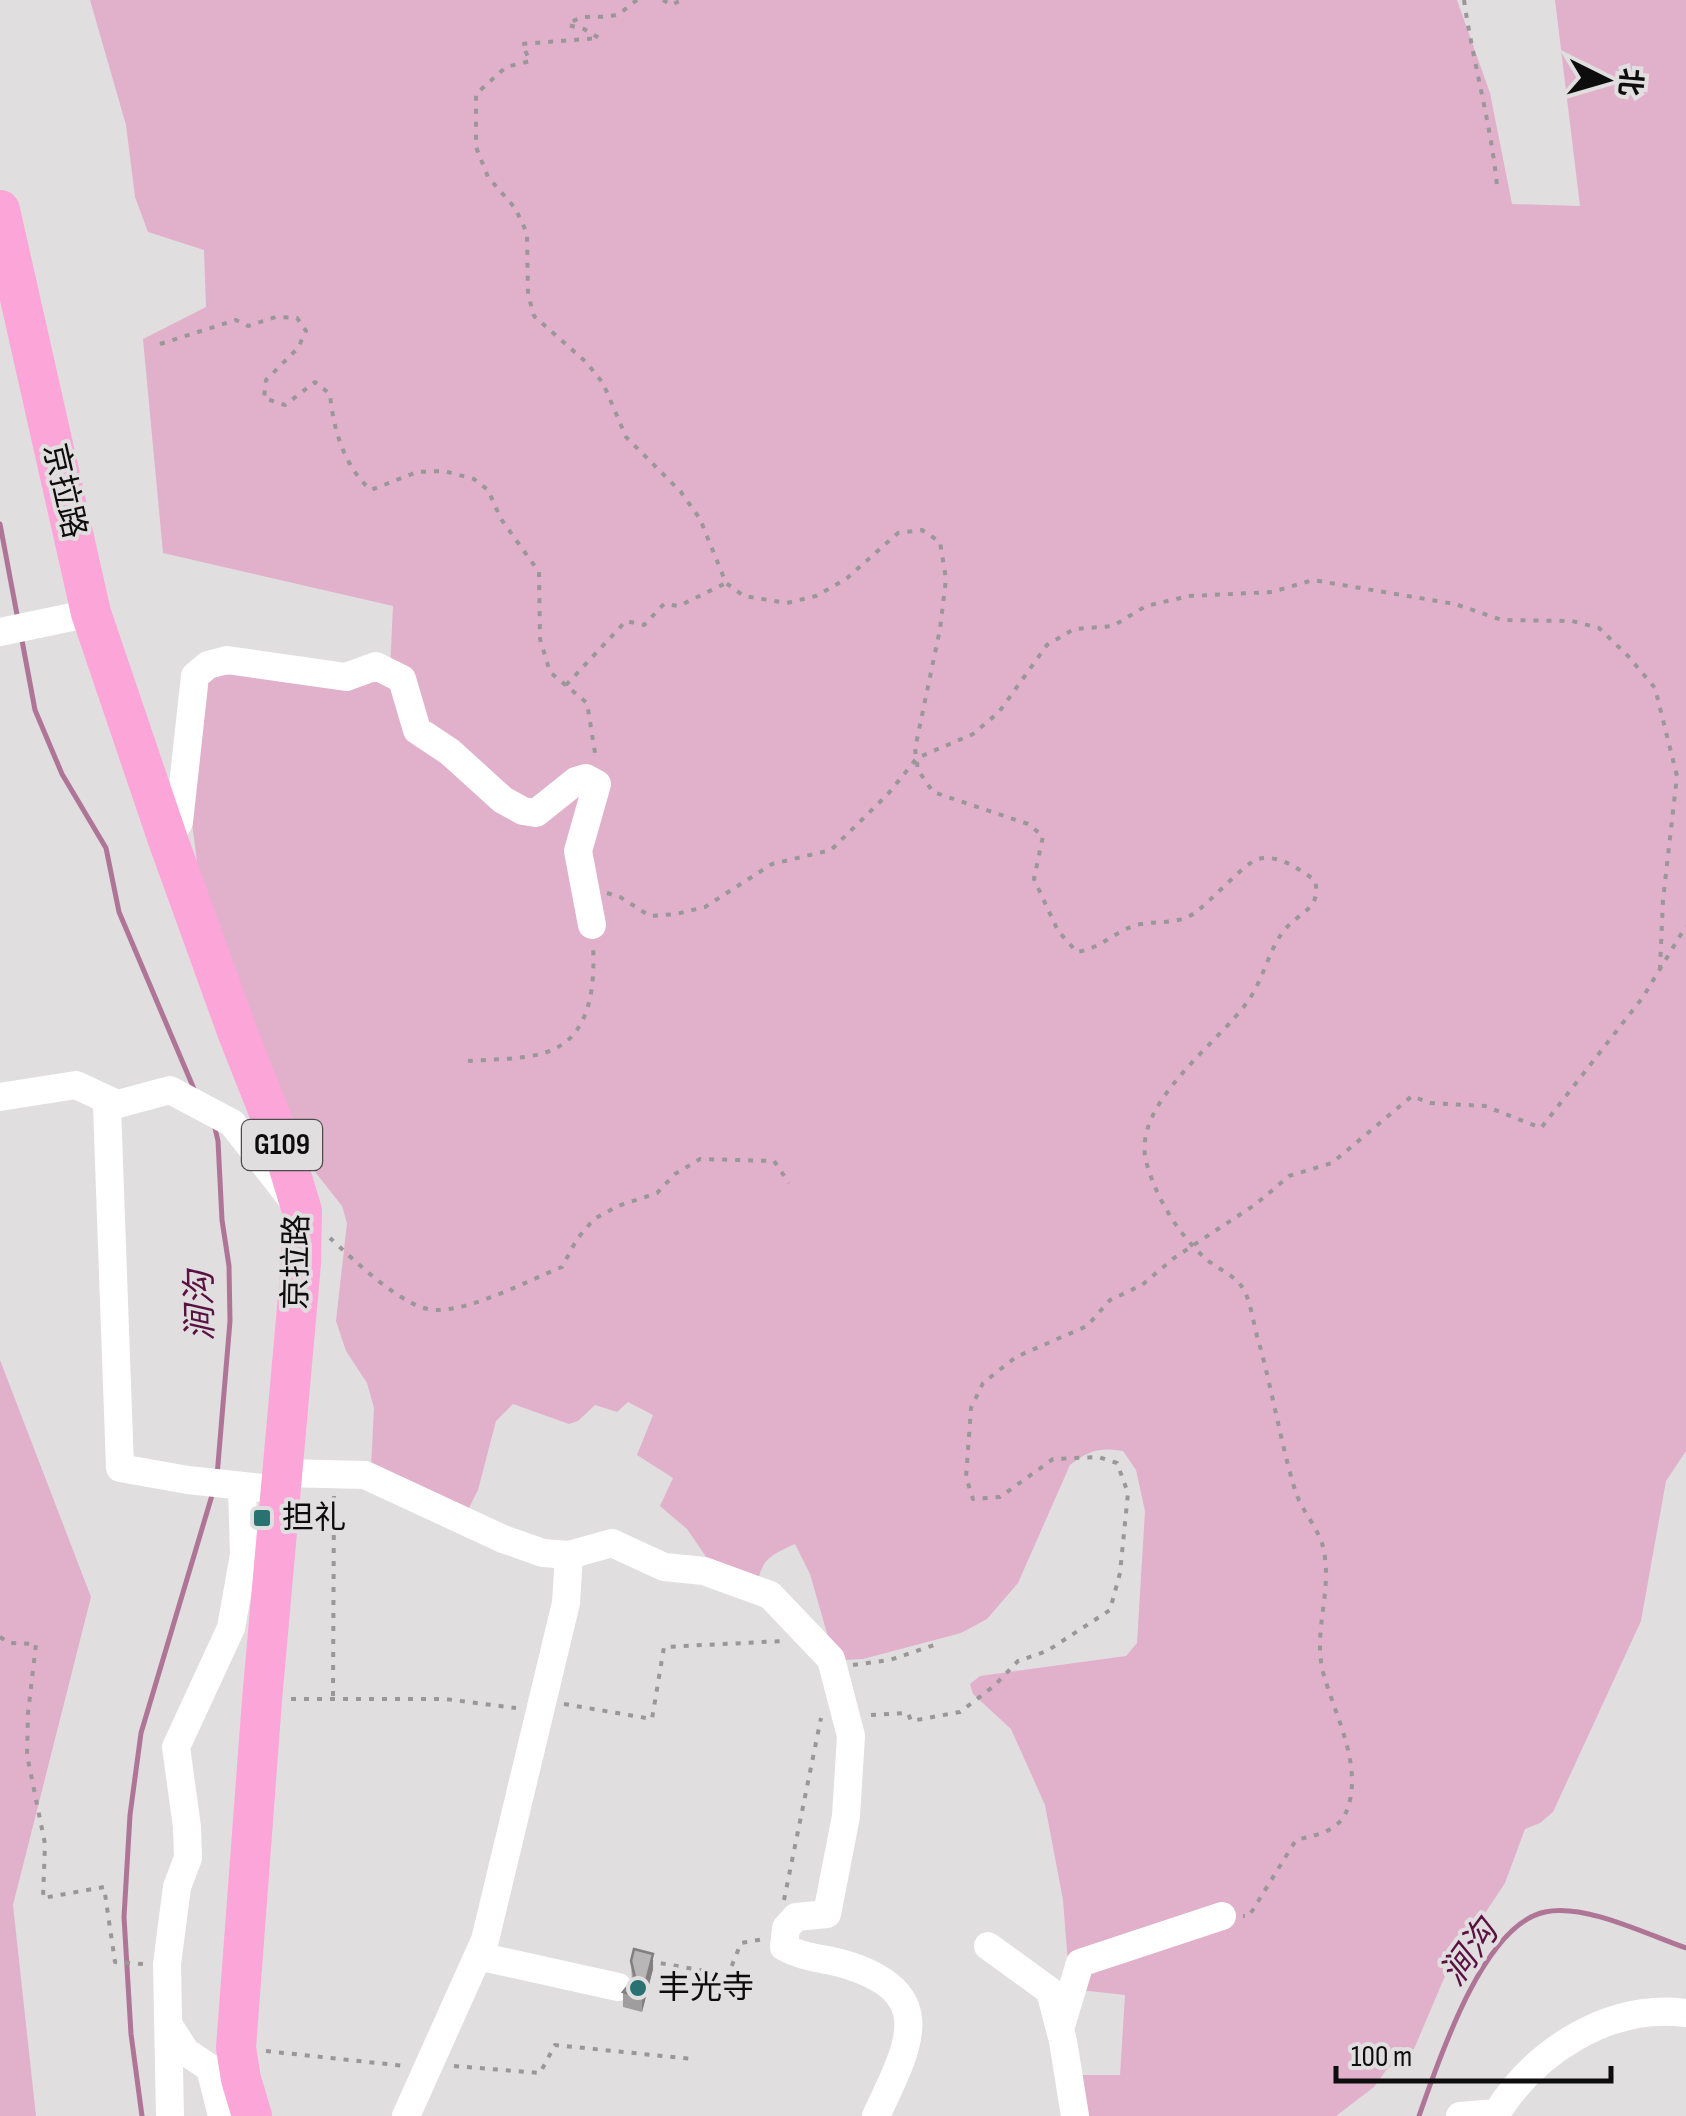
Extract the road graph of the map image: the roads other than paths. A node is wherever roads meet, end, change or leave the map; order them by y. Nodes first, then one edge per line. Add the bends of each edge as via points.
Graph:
1 (0, 210) edge
2 (92, 613) junction
3 (0, 632) edge
4 (168, 840) junction
5 (592, 925) road end
6 (0, 1097) edge
7 (118, 1104) junction
8 (302, 1210) junction
9 (269, 1483) junction
10 (569, 1555) junction
11 (1222, 1916) road end
12 (988, 1946) dead end
13 (478, 1956) junction
14 (618, 1987) road end
15 (1686, 2014) edge
16 (168, 2024) junction
17 (1060, 2029) junction
18 (1496, 2114) edge
19 (170, 2116) edge
20 (222, 2116) edge
21 (252, 2116) edge
22 (406, 2116) edge
23 (876, 2116) edge
24 (1075, 2116) edge
25 (1460, 2116) edge

1 - 2 highway, 京拉路 / G109
2 - 3 street
2 - 4 highway, 京拉路 / G109
4 - 5 street via 179,822 194,676 227,660 346,677 376,666 402,679 417,730 523,811 536,813 576,781 597,784 578,851
4 - 8 highway, 京拉路 / G109
6 - 7 street via 76,1085
7 - 8 street via 170,1090 232,1123
7 - 9 street via 107,1107 120,1468 188,1480
8 - 9 highway, 京拉路 / G109 via 301,1263
9 - 10 street via 365,1475 503,1539
9 - 16 street via 244,1555 231,1628 176,1747 188,1858 177,1887
9 - 21 highway, 京拉路 / G109 via 262,1700 236,2048
10 - 13 street via 566,1603
10 - 23 street via 612,1543 664,1567 704,1572 770,1595 831,1659 833,1711 851,1736 846,1816 827,1914 796,1917 784,1947 871,1973 898,1991 909,2019 906,2050
11 - 17 street via 1080,1963
12 - 17 street via 1050,1990
13 - 14 street
13 - 22 street
15 - 18 street via 1646,2013 1577,2036 1520,2080
16 - 19 street
16 - 20 street via 186,2052 210,2068
17 - 24 street
18 - 25 street

